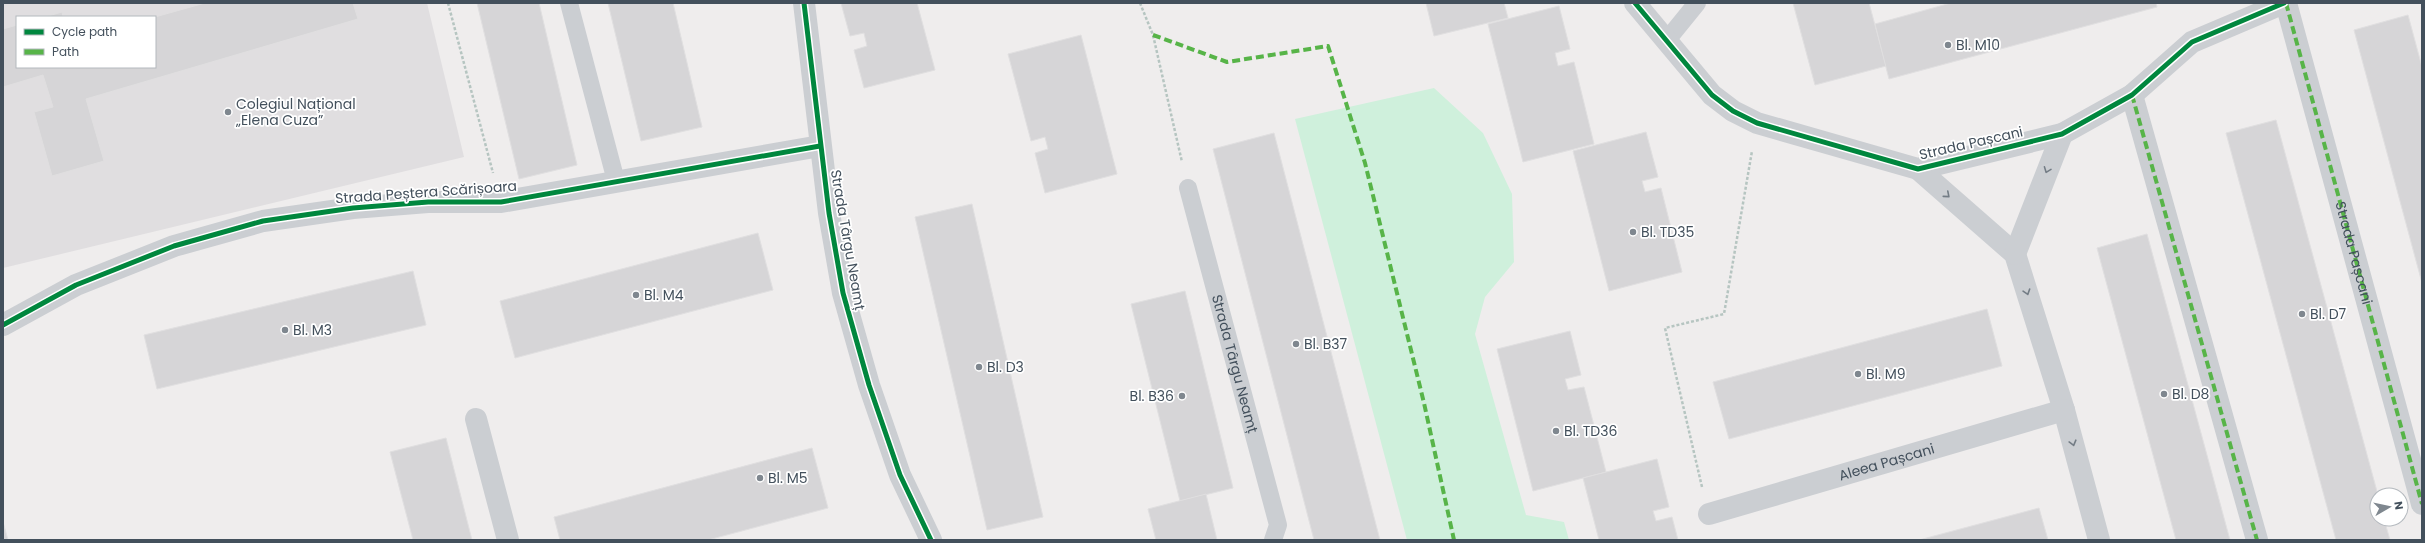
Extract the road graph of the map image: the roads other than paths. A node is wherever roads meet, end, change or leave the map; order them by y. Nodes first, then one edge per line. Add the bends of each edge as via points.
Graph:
1 (569, 3) edge
2 (804, 3) edge
3 (1635, 3) edge
4 (1697, 3) edge
5 (2285, 3) edge
6 (1667, 40) junction
7 (2132, 95) junction
8 (2062, 134) junction
9 (820, 146) junction
10 (1918, 169) junction
11 (616, 181) junction
12 (1188, 188) road end
13 (2015, 254) junction
14 (3, 325) edge
15 (2064, 410) junction
16 (476, 419) dead end
17 (2422, 504) edge
18 (1709, 514) road end
19 (508, 540) edge
20 (932, 540) edge
21 (1273, 540) edge
22 (2099, 540) edge
23 (2257, 540) edge

1 - 11 lane
2 - 9 street, Strada Târgu Neamț
3 - 6 street, Strada Pașcani
4 - 6 lane
5 - 7 street, Strada Pașcani via 2192,42
5 - 17 street, Strada Pașcani
6 - 10 street, Strada Pașcani via 1712,95 1733,111 1757,123
7 - 8 street, Strada Pașcani
7 - 23 street
8 - 10 street, Strada Pașcani
8 -> 13 street
9 - 11 street, Strada Peștera Scărișoara
9 - 20 street, Strada Târgu Neamț via 843,293 864,370 900,475
10 -> 13 street
11 - 14 street, Strada Peștera Scărișoara via 501,202 428,202 354,208 263,221 167,249 76,285
12 - 21 lane, Strada Târgu Neamț via 1278,525
13 -> 15 street
15 - 18 street, Aleea Pașcani
15 -> 22 street
16 - 19 street

